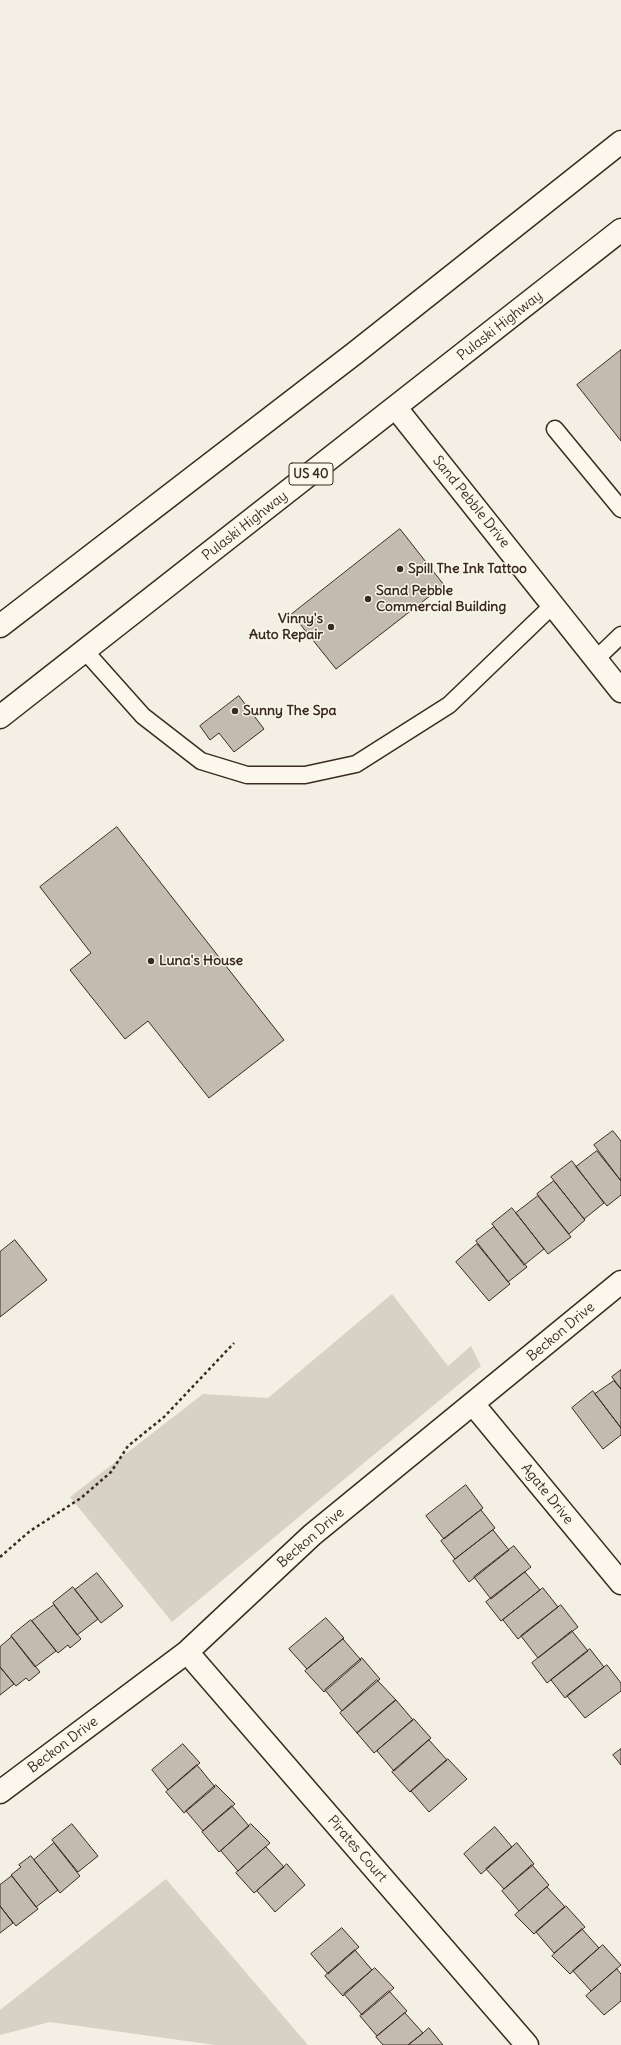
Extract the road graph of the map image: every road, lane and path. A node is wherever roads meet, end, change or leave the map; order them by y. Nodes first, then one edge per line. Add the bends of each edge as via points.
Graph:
1 (621, 142) edge
2 (621, 230) edge
3 (396, 408) junction
4 (555, 429) dead end
5 (621, 509) edge
6 (553, 605) junction
7 (0, 626) edge
8 (621, 636) edge
9 (85, 651) junction
10 (596, 659) junction
11 (621, 691) edge
12 (0, 717) edge
13 (621, 1282) edge
14 (234, 1343) dead end
15 (473, 1404) junction
16 (0, 1557) edge
17 (621, 1584) edge
18 (187, 1652) junction
19 (0, 1792) edge
20 (527, 2045) edge

1 - 7 main road via 355,353
2 - 3 main road, Pulaski Highway / US 40
3 - 6 main road, Sand Pebble Drive
3 - 9 main road, Pulaski Highway / US 40
4 - 5 lane
6 - 9 lane via 449,705 356,764 305,774 247,774 201,761 143,716
6 - 10 main road, Sand Pebble Drive
8 - 10 lane
9 - 12 main road, Pulaski Highway / US 40
10 - 11 main road, Sand Pebble Drive
13 - 15 main road, Beckon Drive
14 - 16 path via 164,1417 128,1446 110,1472 81,1498 30,1531
15 - 17 main road, Agate Drive
15 - 18 main road, Beckon Drive via 312,1535
18 - 19 main road, Beckon Drive
18 - 20 main road, Pirates Court

